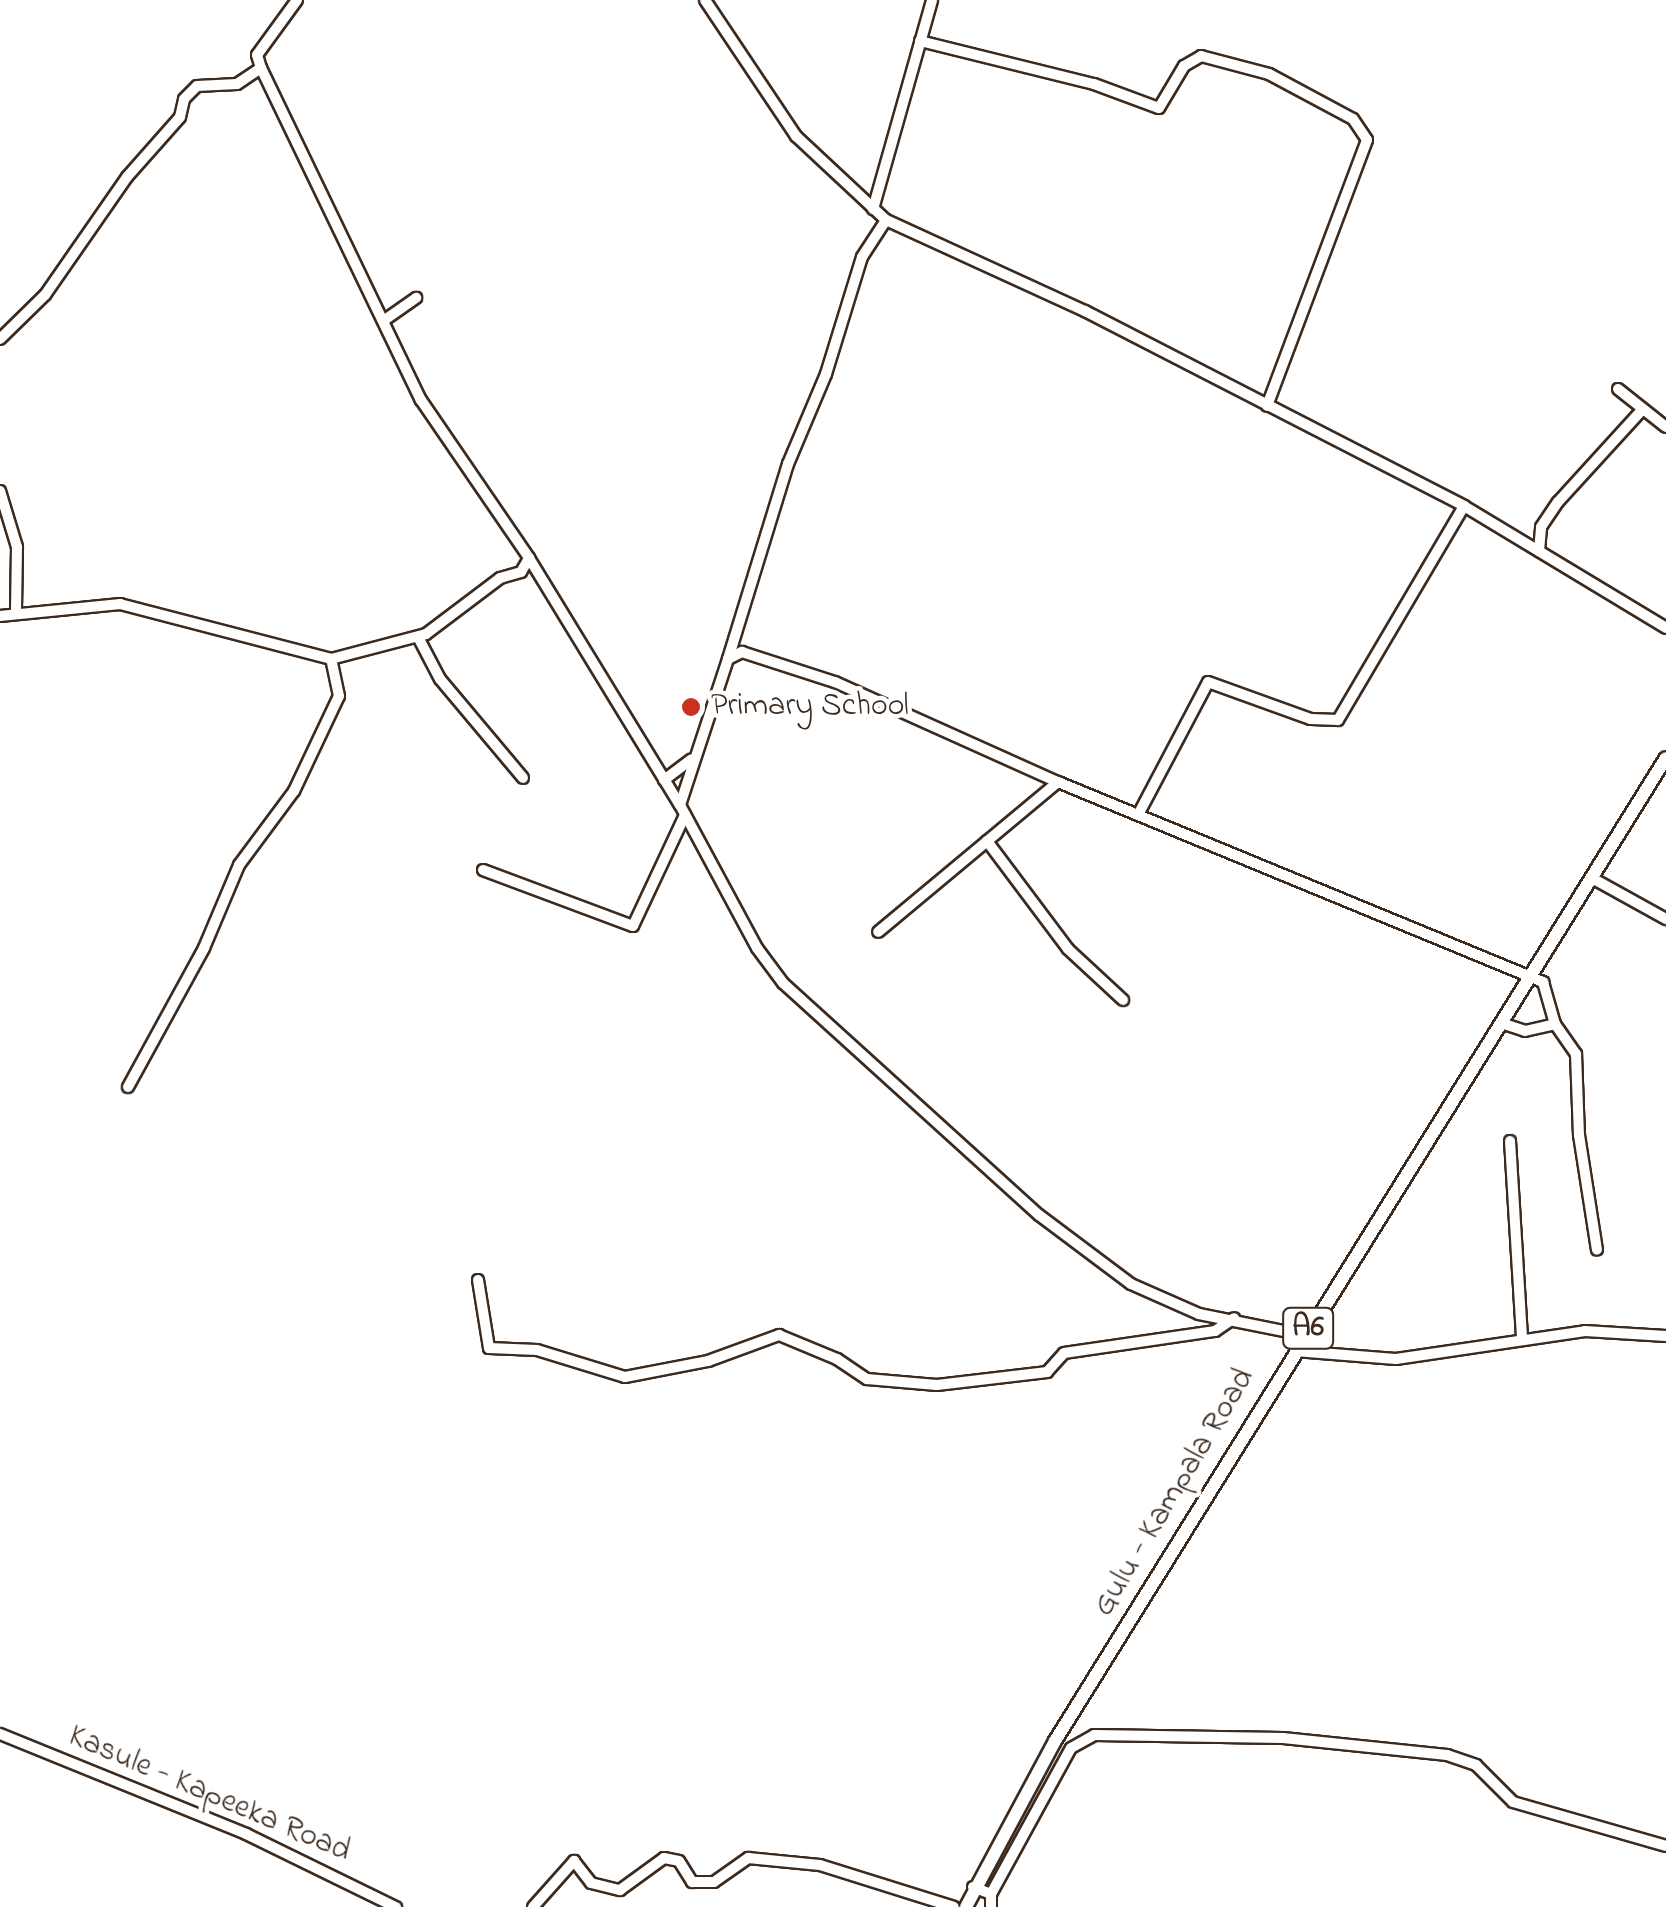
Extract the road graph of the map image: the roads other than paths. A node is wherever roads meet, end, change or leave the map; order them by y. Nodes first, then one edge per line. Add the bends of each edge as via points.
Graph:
1 (297, 0) edge
2 (705, 0) edge
3 (932, 0) edge
4 (920, 41) junction
5 (261, 68) junction
6 (872, 209) junction
7 (886, 220) junction
8 (416, 298) dead end
9 (386, 320) junction
10 (0, 339) edge
11 (1618, 389) dead end
12 (1267, 406) junction
13 (1642, 410) junction
14 (1666, 427) edge
15 (0, 491) edge
16 (1464, 506) junction
17 (1540, 552) junction
18 (529, 558) junction
19 (520, 572) junction
20 (540, 584) junction
21 (16, 611) junction
22 (0, 616) edge
23 (1666, 628) edge
24 (418, 637) junction
25 (332, 659) junction
26 (728, 660) junction
27 (695, 757) junction
28 (1666, 758) edge
29 (523, 778) dead end
30 (664, 780) junction
31 (1058, 782) junction
32 (683, 810) junction
33 (1138, 816) junction
34 (986, 841) junction
35 (483, 870) dead end
36 (1592, 878) junction
37 (1666, 919) edge
38 (878, 932) dead end
39 (1531, 977) junction
40 (1123, 1000) dead end
41 (1501, 1024) junction
42 (1555, 1024) junction
43 (128, 1087) dead end
44 (1510, 1141) dead end
45 (1597, 1250) dead end
46 (478, 1280) dead end
47 (1235, 1318) junction
48 (1303, 1336) junction
49 (1666, 1336) edge
50 (1522, 1339) junction
51 (1294, 1350) junction
52 (0, 1734) edge
53 (1666, 1846) edge
54 (973, 1887) junction
55 (991, 1894) junction
56 (396, 1907) edge
57 (533, 1907) edge
58 (954, 1907) edge
59 (966, 1907) edge
60 (991, 1907) edge

1 - 5 street via 257,54
2 - 6 street via 796,136
3 - 4 street
4 - 6 street
4 - 12 street via 1020,71 1094,84 1159,108 1184,66 1201,56 1269,74 1353,120 1366,140
5 - 9 street
5 - 10 street via 238,84 196,86 44,295
6 - 7 street
7 - 12 street via 1086,312
7 - 26 street via 862,257
8 - 9 street
9 - 18 street via 421,400
11 - 13 street
12 - 16 street
13 - 14 street
13 - 17 street via 1558,502 1541,526
15 - 21 street via 17,547
16 - 17 street
16 - 33 street via 1338,720 1312,719 1208,682
17 - 23 street
18 - 19 street
18 - 20 street
19 - 20 street
19 - 24 street via 500,578
20 - 30 street
21 - 22 street
21 - 25 street via 120,604
24 - 25 street
24 - 29 street via 440,680
25 - 43 street via 339,696 301,776 239,866 204,948
26 - 27 street via 715,714
26 - 31 street via 742,652 762,654
27 - 30 street
27 - 32 street
28 - 36 main road, Gulu - Kampala Road / A6
30 - 32 street
31 - 33 street
31 - 34 street via 1023,818
32 - 35 street via 633,926
32 - 47 street via 758,948 828,1024 1038,1215 1131,1284 1199,1314
33 - 39 street
34 - 38 street
34 - 40 street via 1068,949
36 - 37 street
36 - 39 main road, Gulu - Kampala Road / A6
39 - 41 main road, Gulu - Kampala Road / A6
39 - 42 street via 1542,982
41 - 42 street via 1525,1031
41 - 48 main road, Gulu - Kampala Road / A6
42 - 45 street via 1576,1054 1579,1135
44 - 50 street
46 - 47 street via 489,1348 537,1350 625,1377 708,1360 779,1335 867,1379 938,1384 1047,1372 1064,1353 1216,1331
47 - 48 street
48 - 51 main road, Gulu - Kampala Road / A6
49 - 50 street via 1586,1331
50 - 51 street via 1396,1359
51 - 54 main road, Gulu - Kampala Road / A6
52 - 56 street, Kasule - Kapeeka Road via 246,1834
53 - 55 street via 1513,1802 1476,1765 1447,1755 1283,1738 1094,1734 1071,1748
54 - 55 street
54 - 59 main road, Gulu - Kampala Road / A6
55 - 60 street
57 - 58 street via 574,1862 591,1883 620,1890 664,1858 679,1861 692,1882 714,1882 748,1858 820,1865

